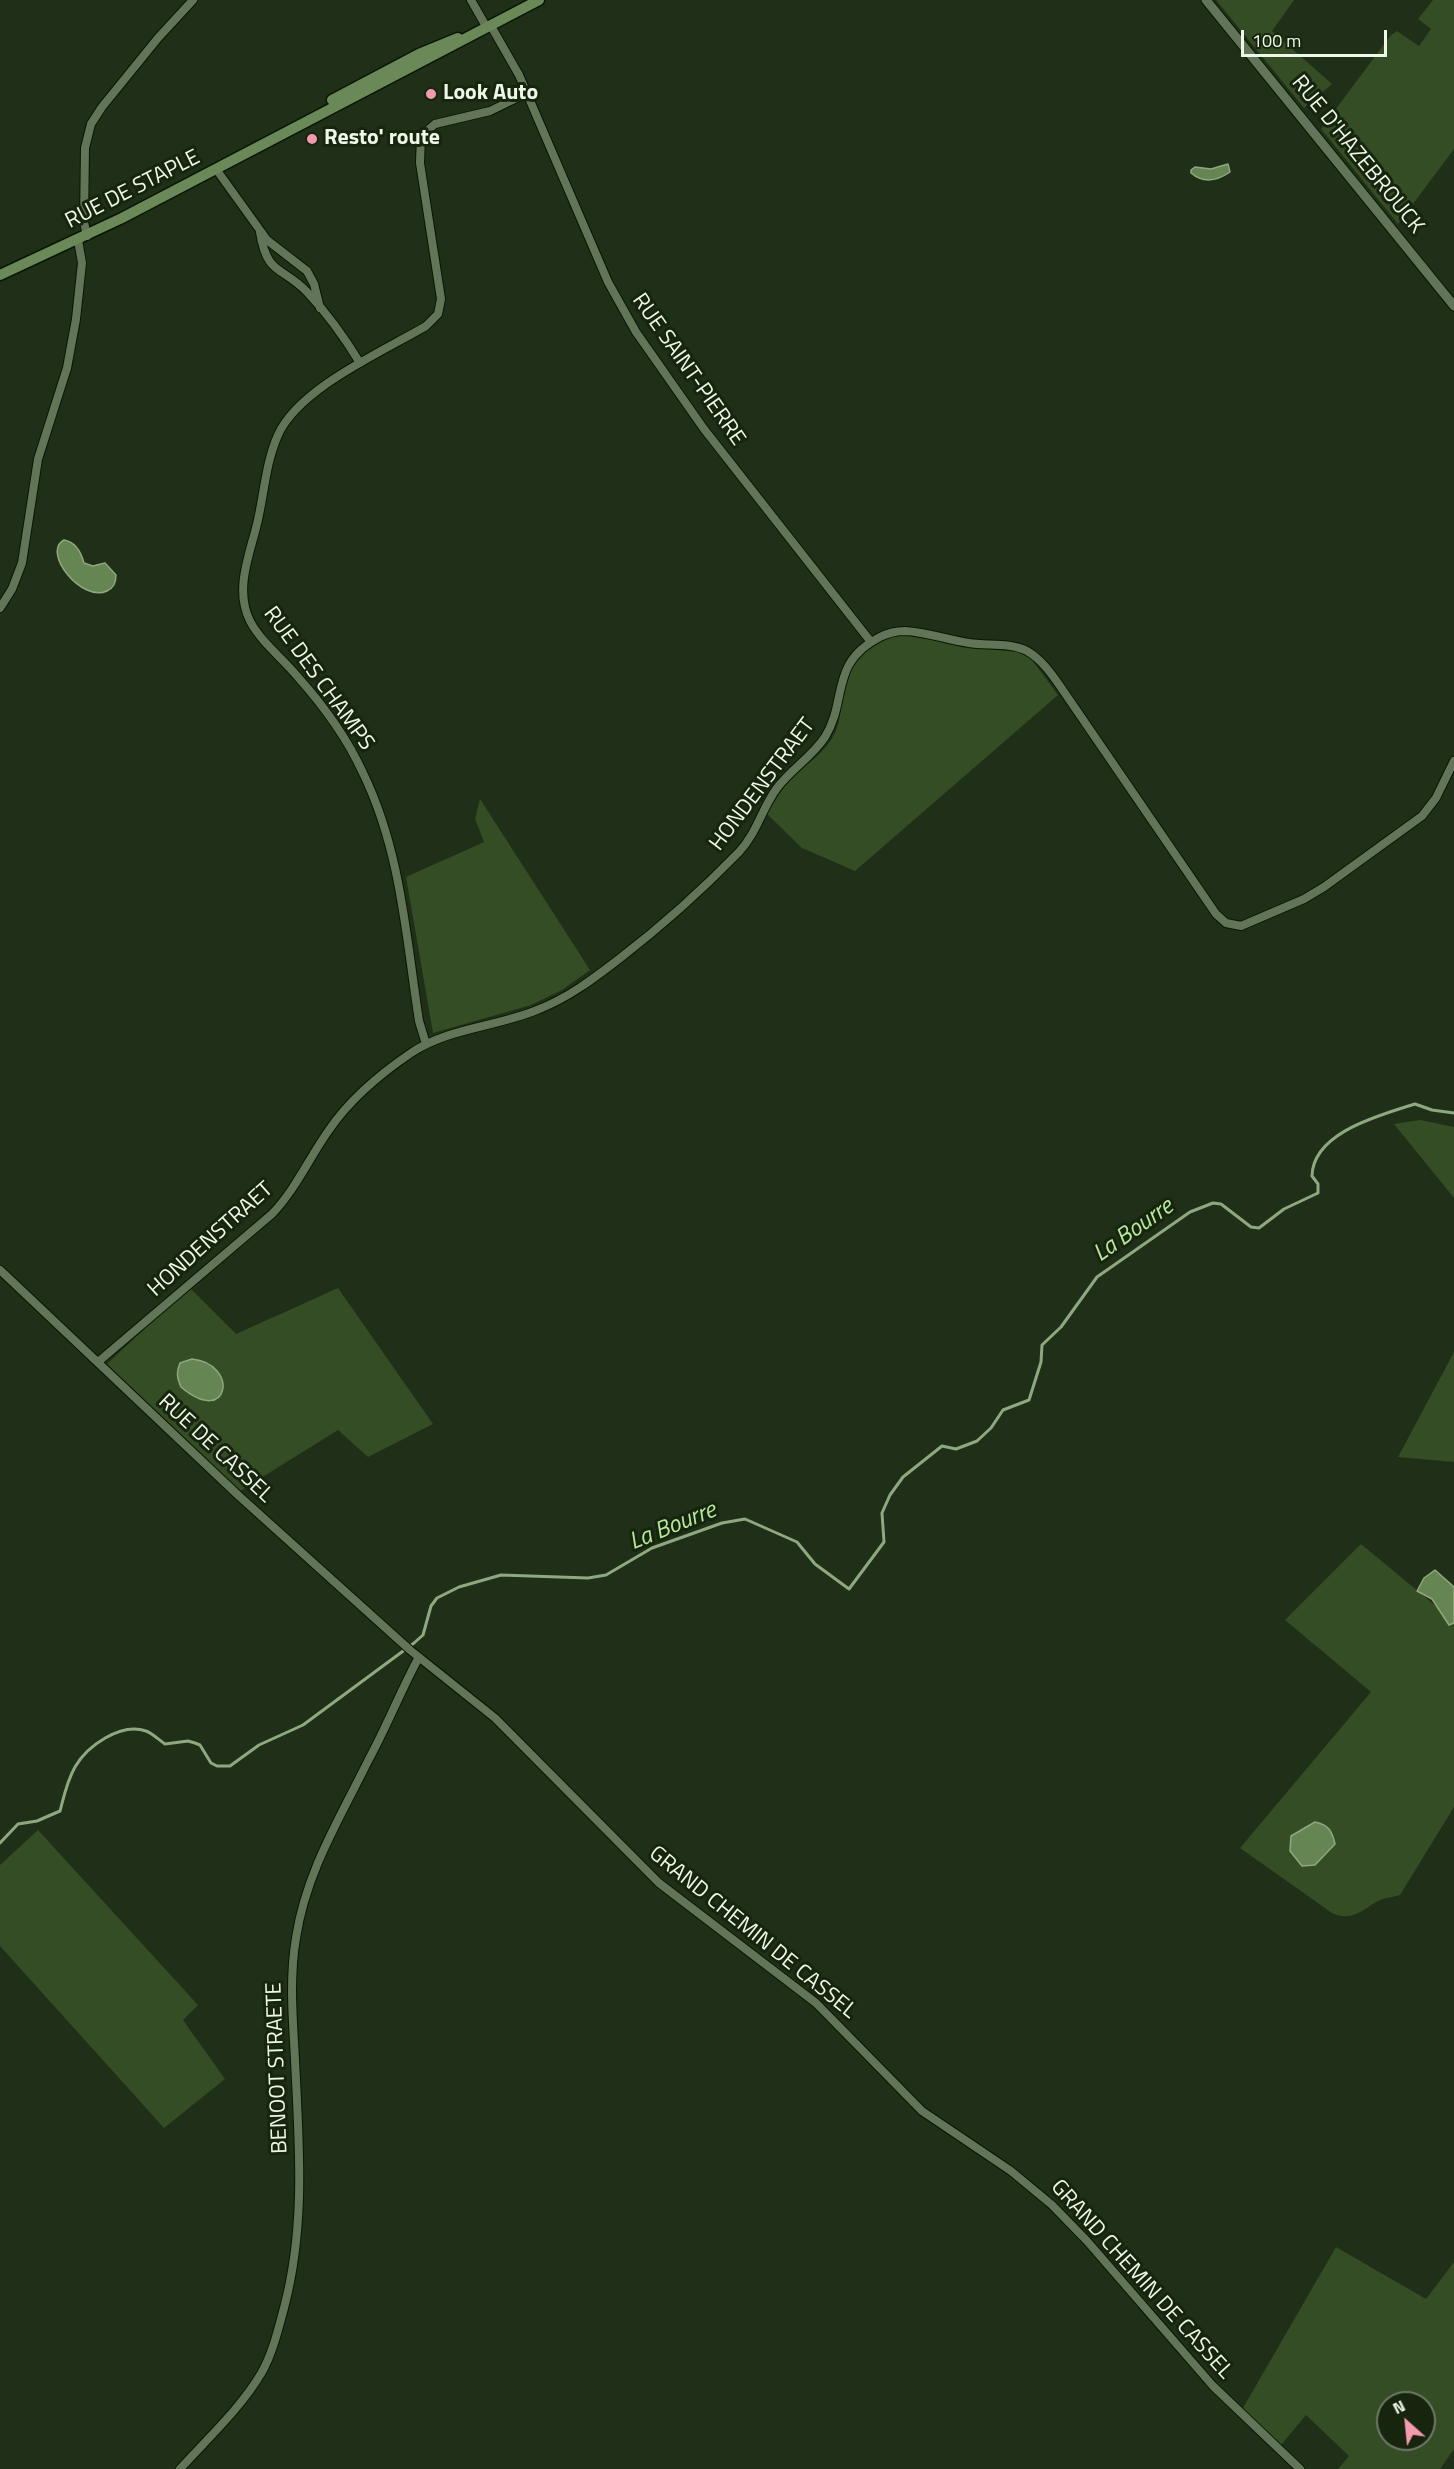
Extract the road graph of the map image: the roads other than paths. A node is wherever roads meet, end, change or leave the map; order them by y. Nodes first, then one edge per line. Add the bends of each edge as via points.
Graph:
1 (193, 0) edge
2 (471, 0) edge
3 (539, 0) edge
4 (1206, 0) edge
5 (486, 28) junction
6 (526, 93) junction
7 (216, 170) junction
8 (260, 231) junction
9 (82, 238) junction
10 (0, 275) edge
11 (1454, 306) edge
12 (320, 308) junction
13 (360, 363) junction
14 (0, 608) edge
15 (871, 642) junction
16 (1454, 761) edge
17 (426, 1044) junction
18 (0, 1270) edge
19 (98, 1362) junction
20 (410, 1650) joint
21 (419, 1657) junction
22 (180, 2469) edge
23 (1300, 2469) edge

1 - 9 street via 91,124 85,155
2 - 5 street, RUE SAINT-PIERRE
3 - 5 main road, RUE DE STAPLE
4 - 11 street, RUE D'HAZEBROUCK
5 - 6 street, RUE SAINT-PIERRE
5 - 7 main road, RUE DE STAPLE via 409,59
6 - 13 street, RUE DES CHAMPS via 490,111 435,124 421,136 420,163 440,287 440,310 426,326
6 - 15 street, RUE SAINT-PIERRE via 608,282 636,332 704,429
7 - 8 street
7 - 9 main road, RUE DE STAPLE
8 - 12 street via 275,248 307,271
8 - 12 street via 269,263 303,288
9 - 10 main road, RUE DE STAPLE
9 - 14 street via 69,359 38,459 22,563
12 - 13 street
13 - 17 street, RUE DES CHAMPS via 303,404 280,431 245,569 243,596 253,626 327,715 355,758 376,801 394,858
15 - 16 street, HONDENSTRAET via 887,634 908,632 1015,647 1030,653 1060,686 1216,914 1230,925 1247,924 1311,895 1403,832 1431,805
15 - 17 street, HONDENSTRAET via 843,675 834,716 822,742 776,790 744,846 680,911 560,1000
17 - 19 street, HONDENSTRAET via 348,1105 290,1194 272,1214
18 - 19 street, RUE DE CASSEL
19 - 20 street, RUE DE CASSEL
20 - 21 street, GRAND CHEMIN DE CASSEL
21 - 22 street, BENOOT STRAETE via 324,1846 301,1910 292,1994 299,2222 295,2261 275,2342 250,2390
21 - 23 street, GRAND CHEMIN DE CASSEL via 499,1722 670,1893 823,2010 922,2111 1011,2171 1052,2205 1213,2385

